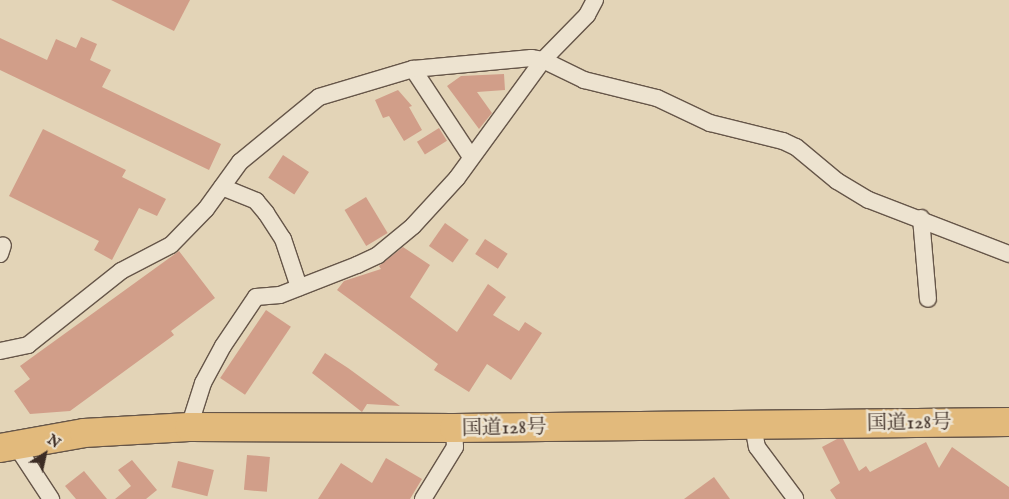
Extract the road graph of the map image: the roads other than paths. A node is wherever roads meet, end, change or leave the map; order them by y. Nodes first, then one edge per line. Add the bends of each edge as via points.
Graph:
1 (595, 0) edge
2 (543, 60) junction
3 (413, 69) junction
4 (471, 158) junction
5 (222, 187) junction
6 (921, 218) junction
7 (1009, 254) edge
8 (299, 287) junction
9 (928, 299) dead end
10 (0, 352) edge
11 (1009, 422) edge
12 (753, 425) junction
13 (189, 427) junction
14 (454, 428) junction
15 (7, 446) edge
16 (795, 498) edge
17 (50, 499) edge
18 (423, 499) edge

1 - 2 street via 587,15
2 - 3 street via 531,58
2 - 4 street
2 - 6 street via 584,80 657,98 710,123 783,141 796,147 852,191
3 - 4 street
3 - 5 street via 319,97 240,162
4 - 8 street via 413,226 378,255
5 - 8 street via 256,201 266,213 283,239
5 - 10 street via 206,209 170,245 121,271 28,345
6 - 7 street
6 - 9 street
8 - 13 street via 280,295 256,297 245,310 202,383
11 - 12 highway, 国道128号
12 - 14 highway, 国道128号
12 - 16 street via 757,447
13 - 14 highway, 国道128号
13 - 15 highway, 国道128号 via 84,433
14 - 18 street via 455,447
15 - 17 street

